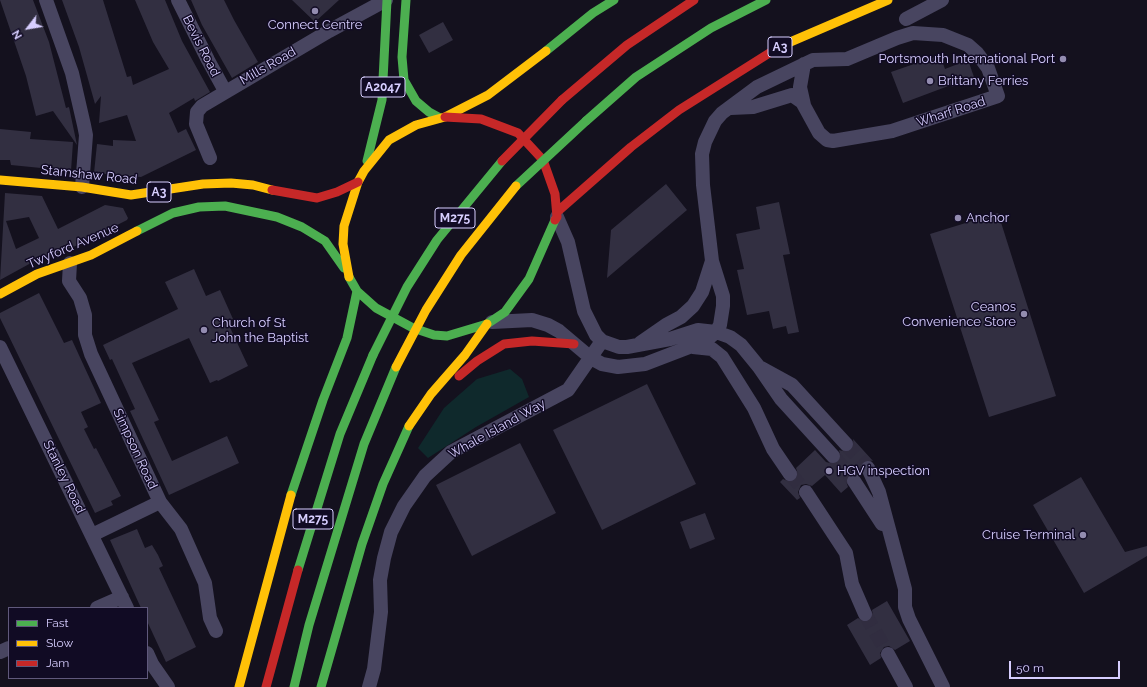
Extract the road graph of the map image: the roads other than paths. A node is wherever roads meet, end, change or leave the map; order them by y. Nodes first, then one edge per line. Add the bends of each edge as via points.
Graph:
1 (46, 0) edge
2 (178, 0) edge
3 (386, 0) edge
4 (406, 0) edge
5 (614, 0) edge
6 (694, 0) edge
7 (766, 0) edge
8 (888, 0) edge
9 (942, 0) edge
10 (906, 18) dead end
11 (804, 64) junction
12 (225, 91) junction
13 (804, 105) junction
14 (731, 108) junction
15 (442, 118) junction
16 (210, 158) dead end
17 (364, 171) junction
18 (0, 180) edge
19 (358, 182) junction
20 (82, 187) junction
21 (557, 214) junction
22 (712, 261) junction
23 (70, 263) junction
24 (347, 272) junction
25 (357, 291) junction
26 (0, 294) edge
27 (488, 323) junction
28 (716, 332) junction
29 (602, 341) junction
30 (574, 344) junction
31 (638, 344) junction
32 (0, 347) edge
33 (692, 347) junction
34 (591, 358) junction
35 (759, 366) junction
36 (846, 444) tunnel mouth
37 (398, 452) junction
38 (833, 456) tunnel mouth
39 (868, 468) tunnel mouth
40 (790, 474) tunnel mouth
41 (854, 481) tunnel mouth
42 (806, 492) tunnel mouth
43 (160, 502) junction
44 (92, 535) junction
45 (892, 540) junction
46 (124, 602) edge
47 (102, 607) edge
48 (865, 614) tunnel mouth
49 (216, 631) dead end
50 (888, 654) tunnel mouth
51 (148, 655) edge
52 (168, 687) edge
53 (239, 687) edge
54 (266, 687) edge
55 (294, 687) edge
56 (321, 687) edge
57 (369, 687) edge
58 (906, 687) edge
59 (943, 687) edge

1 - 20 street via 72,73 86,135
2 - 12 street, Bevis Road
3 - 12 street, Mills Road
3 - 17 main road, A2047 via 380,115
4 - 15 main road, A2047 via 402,57 404,80 416,101 429,112
5 - 15 main road via 593,13 488,95
6 - 54 main road, M275, bridge via 626,45 562,100 504,160 437,240 407,287 373,355 340,434 308,534
7 - 55 main road, M275, bridge via 711,28 636,77 522,179 461,255 426,310 396,367 364,444 309,625
8 - 21 main road, A3 via 781,46 715,86 631,147
9 - 10 street
11 - 13 street via 800,87
11 - 13 street, Wharf Road via 813,60 847,59 913,33 943,35 963,42 977,53 988,68 998,96 892,131 833,141 819,133
11 - 14 street, Wharf Road via 757,87
12 - 16 street, Mills Road via 202,106 195,118
13 - 14 street via 795,97 788,96 753,107
14 - 22 street, Wharf Road via 715,121 702,154
15 - 17 main road via 416,125 389,140
15 - 21 main road via 481,119 518,133 543,160 554,190
17 - 19 main road
18 - 20 main road, Stamshaw Road / A3
19 - 20 main road, Stamshaw Road / A3 via 317,198 231,183 204,184 131,195
19 - 24 main road via 344,226 343,244
21 - 27 main road via 520,295 505,312
21 - 29 street via 568,242 584,311 591,327
22 - 28 street, Wharf Road via 723,296 722,319
22 - 31 street, Wharf Road via 702,292 693,306 681,317
23 - 24 main road, Twyford Avenue / A3 via 173,214 199,207 225,206 277,217 302,227 325,241
23 - 26 main road, Twyford Avenue / A3 via 37,274
23 - 43 street, Simpson Road via 69,280 80,298 85,315 86,343
24 - 25 main road
25 - 27 main road via 376,308 413,328 434,335 446,336
25 - 53 main road, M275 via 347,338 289,501
27 - 30 street via 522,320 540,322 559,331
27 - 37 main road via 419,409
28 - 31 street via 698,330 670,340
28 - 33 street
28 - 35 street via 734,340
29 - 31 street via 618,347
29 - 34 street, Whale Island Way
30 - 34 street
30 - 37 main road via 517,342 504,344 492,350 450,386
32 - 44 street, Stanley Road
33 - 34 street via 645,364 628,367 610,366
33 - 40 street via 708,348 720,354 754,408 772,449
34 - 57 street, Whale Island Way via 568,390 451,452 425,476 404,506 391,532 384,558 380,580 381,612 374,669
35 - 36 street via 792,385
35 - 38 street via 781,399
37 - 56 main road via 383,484 362,544
39 - 45 street via 879,492
41 - 45 street
42 - 48 street via 846,553 852,584
43 - 44 street
43 - 49 street, Simpson Road via 181,530 203,577 210,618
44 - 46 street, Stanley Road
45 - 59 street via 912,627
46 - 47 street
50 - 58 street
51 - 52 street

